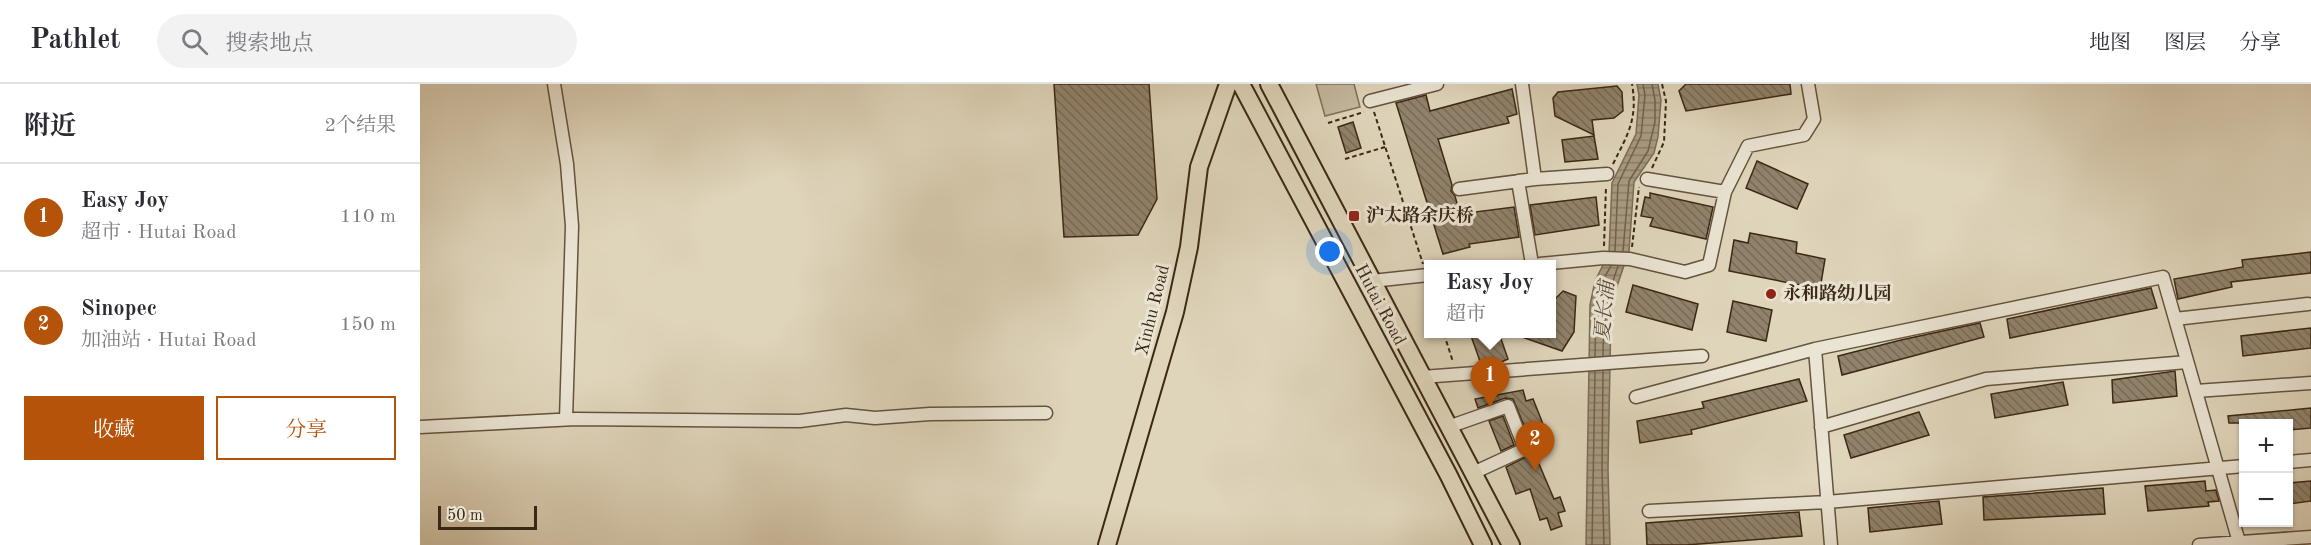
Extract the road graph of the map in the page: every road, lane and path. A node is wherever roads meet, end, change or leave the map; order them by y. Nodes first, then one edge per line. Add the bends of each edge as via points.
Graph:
1 (554, 84) edge
2 (1228, 84) edge
3 (1241, 84) edge
4 (1269, 84) edge
5 (1437, 84) edge
6 (1522, 84) edge
7 (1808, 84) edge
8 (1370, 101) dead end
9 (1328, 123) dead end
10 (1385, 147) junction
11 (1345, 159) dead end
12 (1607, 174) dead end
13 (1535, 178) junction
14 (1647, 178) dead end
15 (1518, 181) junction
16 (1458, 189) dead end
17 (1725, 192) junction
18 (1405, 208) junction
19 (1375, 216) dead end
20 (1531, 260) edge
21 (1556, 262) edge
22 (1424, 266) edge
23 (1424, 275) edge
24 (1372, 281) junction
25 (2308, 304) dead end
26 (2175, 320) junction
27 (1446, 338) edge
28 (1815, 349) junction
29 (1702, 356) dead end
30 (2187, 362) junction
31 (1457, 375) junction
32 (1422, 377) junction
33 (2311, 383) edge
34 (2196, 391) junction
35 (1636, 397) dead end
36 (1046, 413) dead end
37 (566, 419) junction
38 (420, 426) edge
39 (1448, 426) junction
40 (1821, 427) junction
41 (2311, 460) edge
42 (2293, 462) edge
43 (2239, 467) edge
44 (2218, 469) junction
45 (1473, 473) junction
46 (1827, 502) junction
47 (1649, 511) dead end
48 (2311, 537) edge
49 (2239, 542) junction
50 (1107, 545) edge
51 (1483, 545) edge
52 (1511, 545) edge
53 (1831, 545) edge
54 (2199, 545) edge
55 (2208, 545) edge

1 - 37 street via 572,226
2 - 50 main road, Xinhu Road via 1199,167 1189,247 1175,312
3 - 51 main road, Hutai Road
4 - 24 main road, Hutai Road
5 - 8 street
6 - 13 street
7 - 17 street via 1814,119 1804,135 1748,146
9 - 10 path via 1373,109
10 - 11 path
10 - 18 path
12 - 13 street
13 - 15 street
14 - 17 street
15 - 16 street
15 - 20 street
17 - 21 street via 1709,265 1685,272 1630,259
18 - 19 path
18 - 22 path
23 - 24 street
24 - 32 main road, Hutai Road
25 - 26 street
26 - 28 street via 2163,278
26 - 30 street
27 - 31 path
28 - 35 street
28 - 40 street
29 - 31 street
30 - 34 street
30 - 40 street via 1986,379
31 - 32 street
32 - 39 main road, Hutai Road
33 - 34 street
34 - 44 street
36 - 37 street via 875,418 846,415 800,421
37 - 38 street
39 - 45 main road, Hutai Road
39 - 45 street via 1508,406 1524,449
40 - 46 street
41 - 42 street
43 - 44 street
44 - 46 street
44 - 49 street
45 - 52 main road, Hutai Road
46 - 47 street
46 - 53 street
48 - 49 street
49 - 55 street
54 - 55 street

